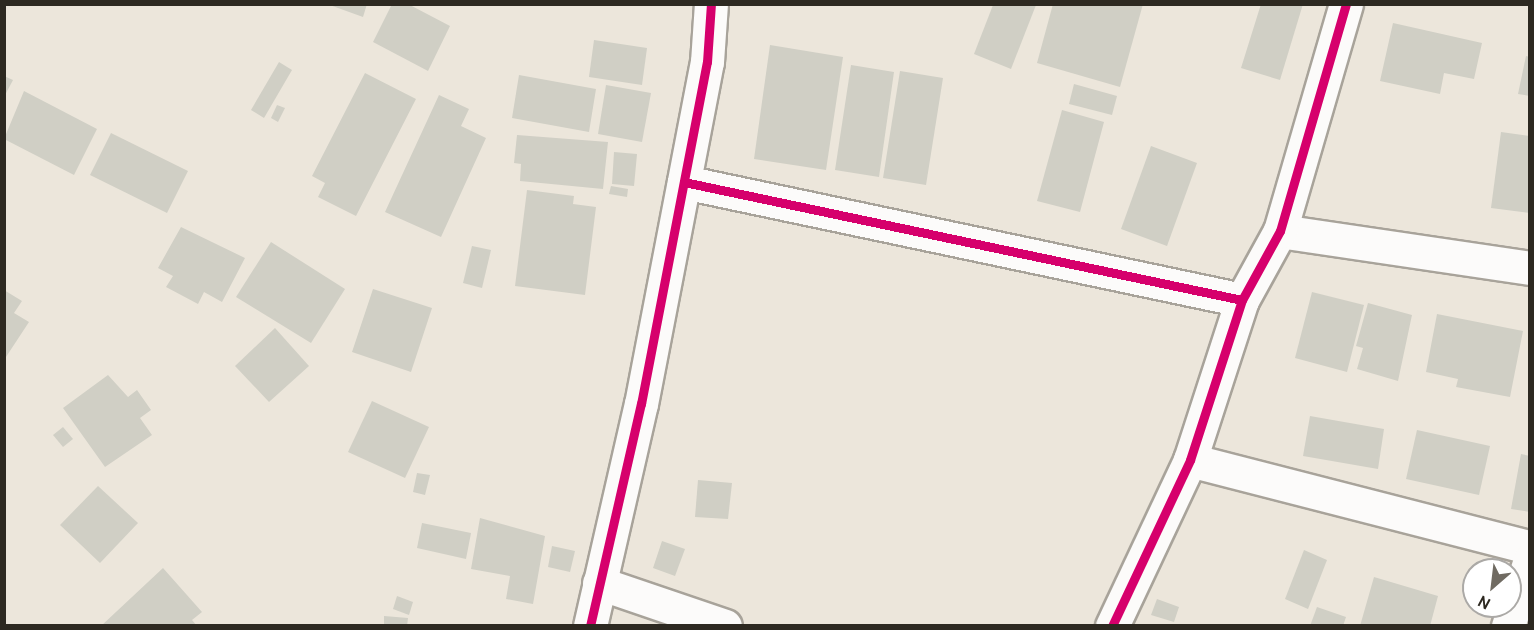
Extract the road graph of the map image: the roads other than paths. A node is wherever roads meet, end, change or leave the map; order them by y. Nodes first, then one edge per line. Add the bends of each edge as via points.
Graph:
1 (711, 4) edge
2 (1346, 4) edge
3 (684, 182) junction
4 (1280, 231) junction
5 (1530, 268) edge
6 (1242, 300) junction
7 (1190, 460) junction
8 (1530, 547) edge
9 (1530, 560) edge
10 (599, 583) junction
11 (590, 626) edge
12 (725, 626) edge
13 (1112, 626) edge
14 (1508, 626) edge

1 - 3 street via 707,62
2 - 4 street
3 - 6 street
3 - 10 street
4 - 5 street
4 - 6 street
6 - 7 street
7 - 8 street
7 - 13 street
9 - 14 street
10 - 11 street
10 - 12 street

